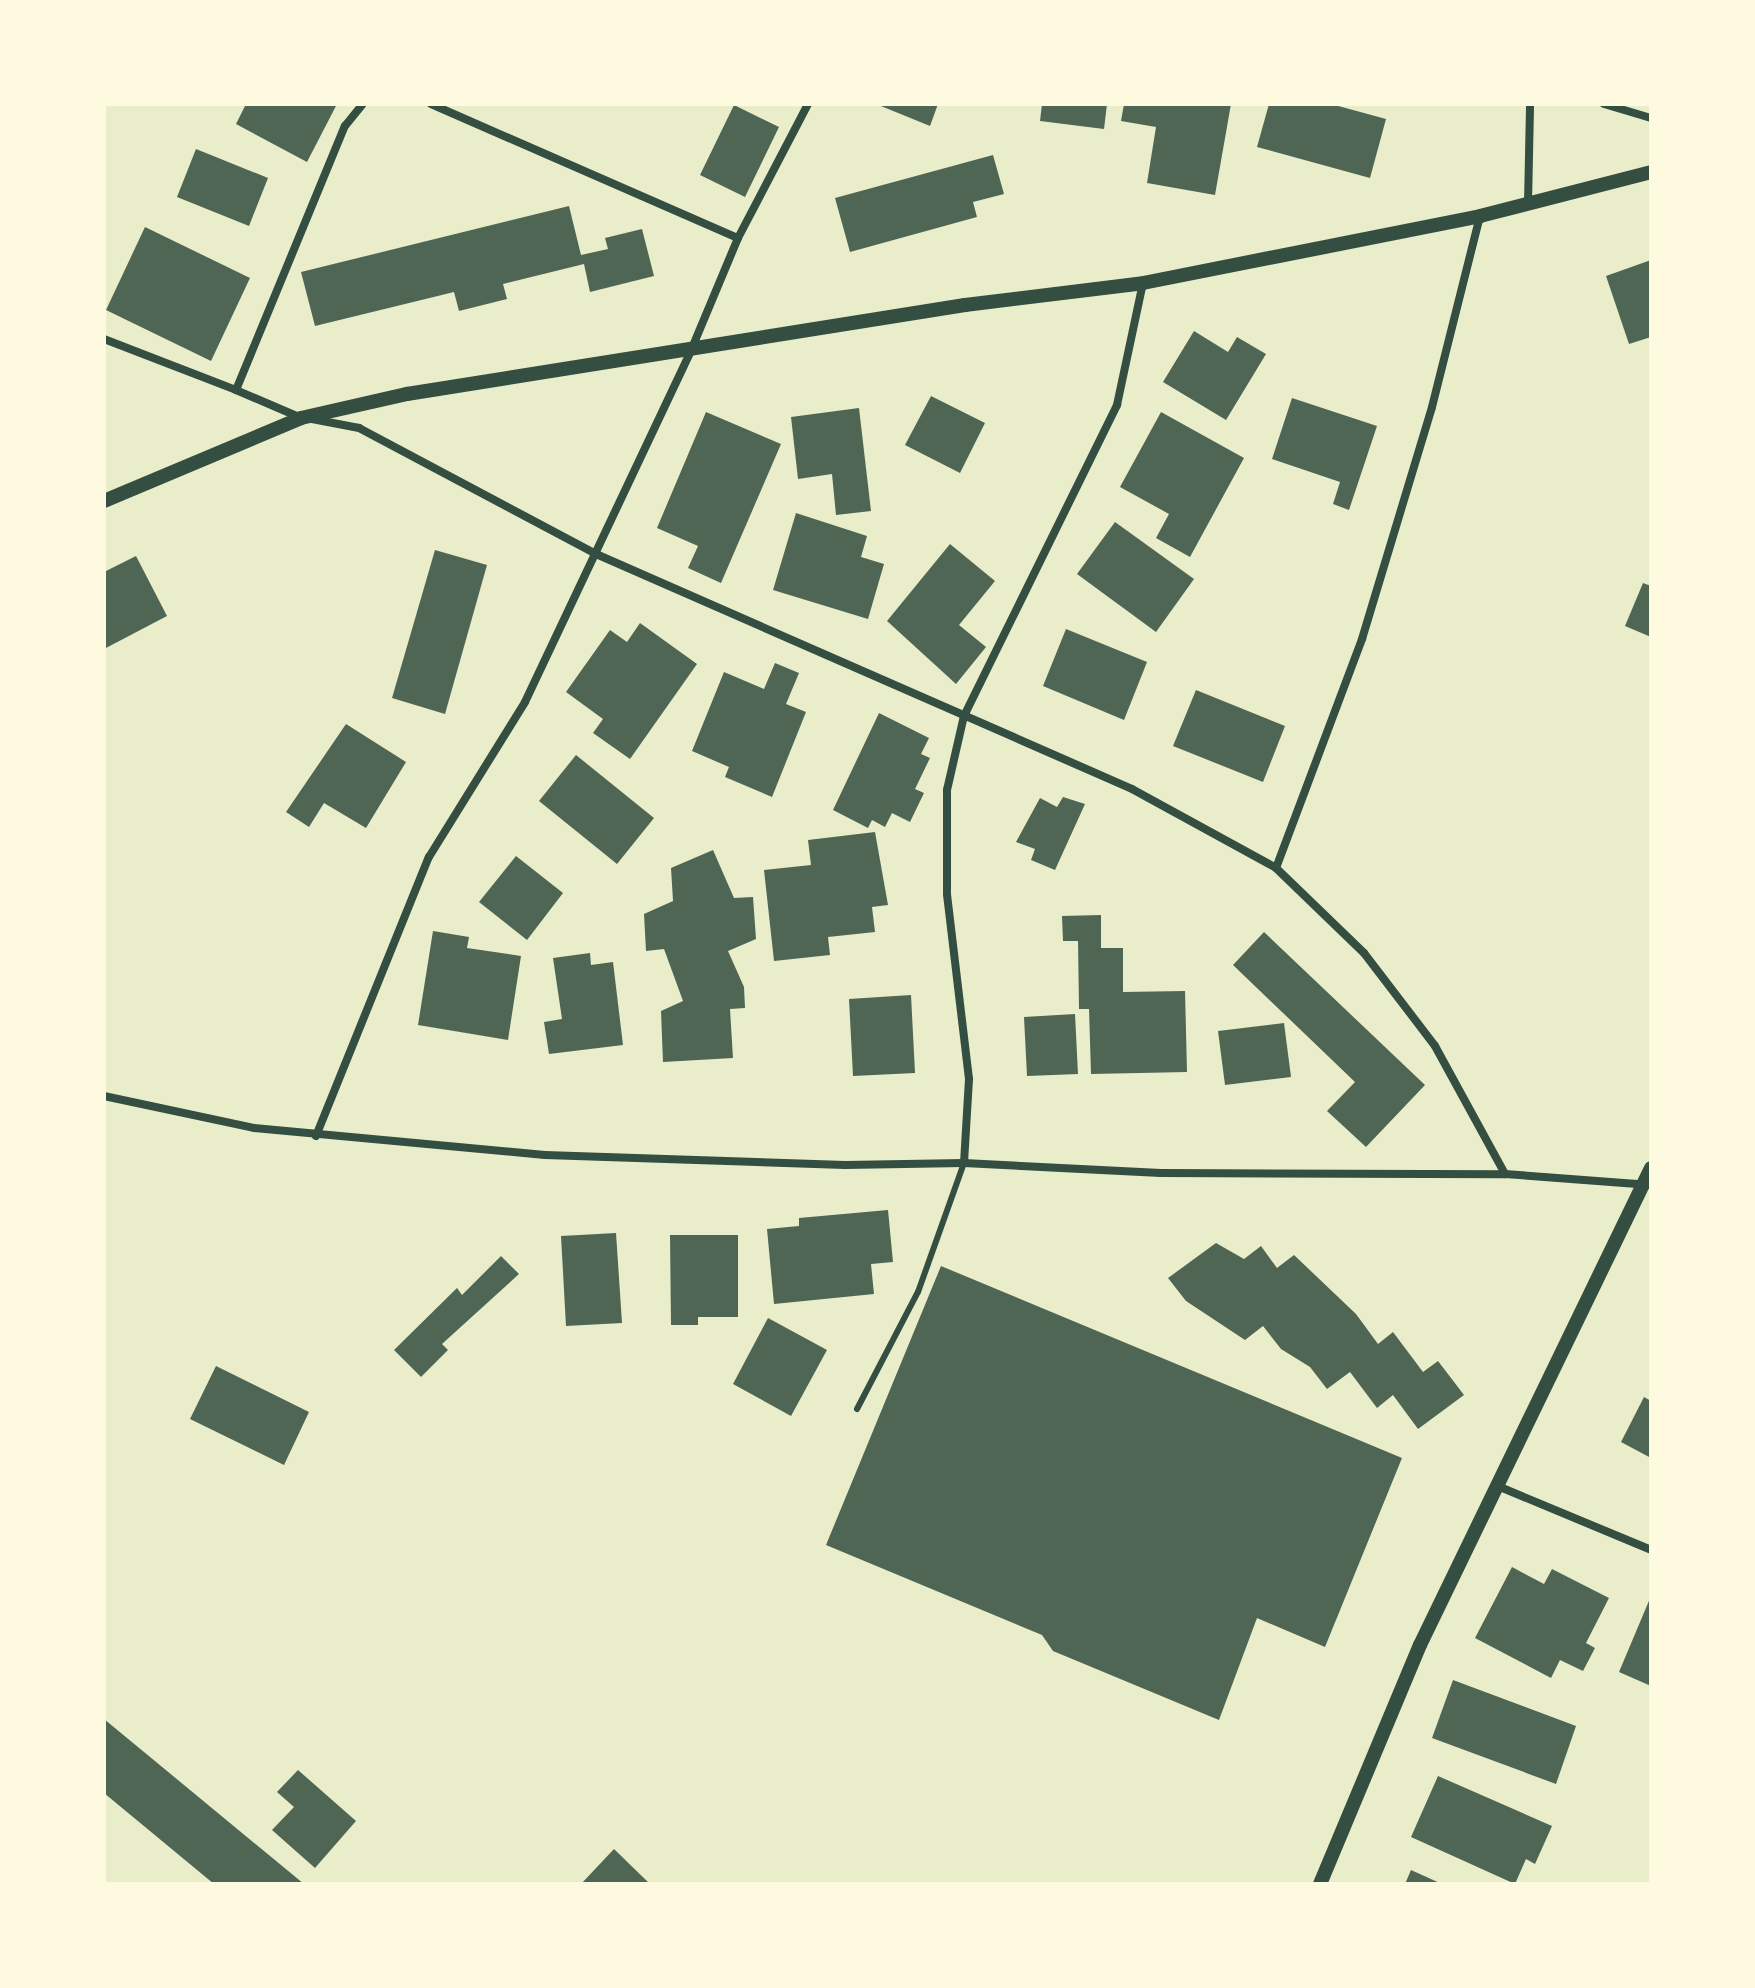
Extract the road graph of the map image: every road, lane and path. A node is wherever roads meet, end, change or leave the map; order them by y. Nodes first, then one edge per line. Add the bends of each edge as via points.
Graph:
1 (363, 104) edge
2 (431, 104) edge
3 (808, 104) edge
4 (1530, 104) edge
5 (1604, 104) edge
6 (1651, 118) edge
7 (1651, 172) edge
8 (1528, 203) junction
9 (1480, 216) junction
10 (738, 238) junction
11 (1143, 283) junction
12 (104, 339) edge
13 (692, 348) junction
14 (236, 390) junction
15 (301, 418) junction
16 (104, 501) edge
17 (596, 554) junction
18 (964, 716) junction
19 (1276, 868) junction
20 (104, 1096) edge
21 (316, 1136) junction
22 (964, 1163) junction
23 (1651, 1168) edge
24 (1505, 1174) junction
25 (1646, 1185) edge
26 (857, 1409) dead end
27 (1500, 1487) junction
28 (1651, 1550) edge
29 (1320, 1884) edge

1 - 14 street via 345,126
2 - 10 street
3 - 10 street
4 - 8 street
5 - 6 street
7 - 8 street
8 - 9 street
9 - 11 street
9 - 19 street via 1432,407 1362,639
10 - 13 street
11 - 13 street
11 - 18 street via 1117,405
12 - 14 street
13 - 15 street via 525,372
13 - 17 street
14 - 15 street
15 - 16 street
15 - 17 street via 359,428
17 - 18 street via 872,671
17 - 21 street via 499,749 429,857
18 - 19 street via 1132,789
18 - 22 street via 947,790 944,847 969,1079
19 - 24 street via 1364,953 1435,1046
20 - 21 street
21 - 22 street via 545,1155 845,1165
22 - 24 street via 1161,1173
22 - 26 lane via 918,1292
23 - 25 street
24 - 25 street
25 - 27 street
27 - 28 street
27 - 29 street via 1420,1645

